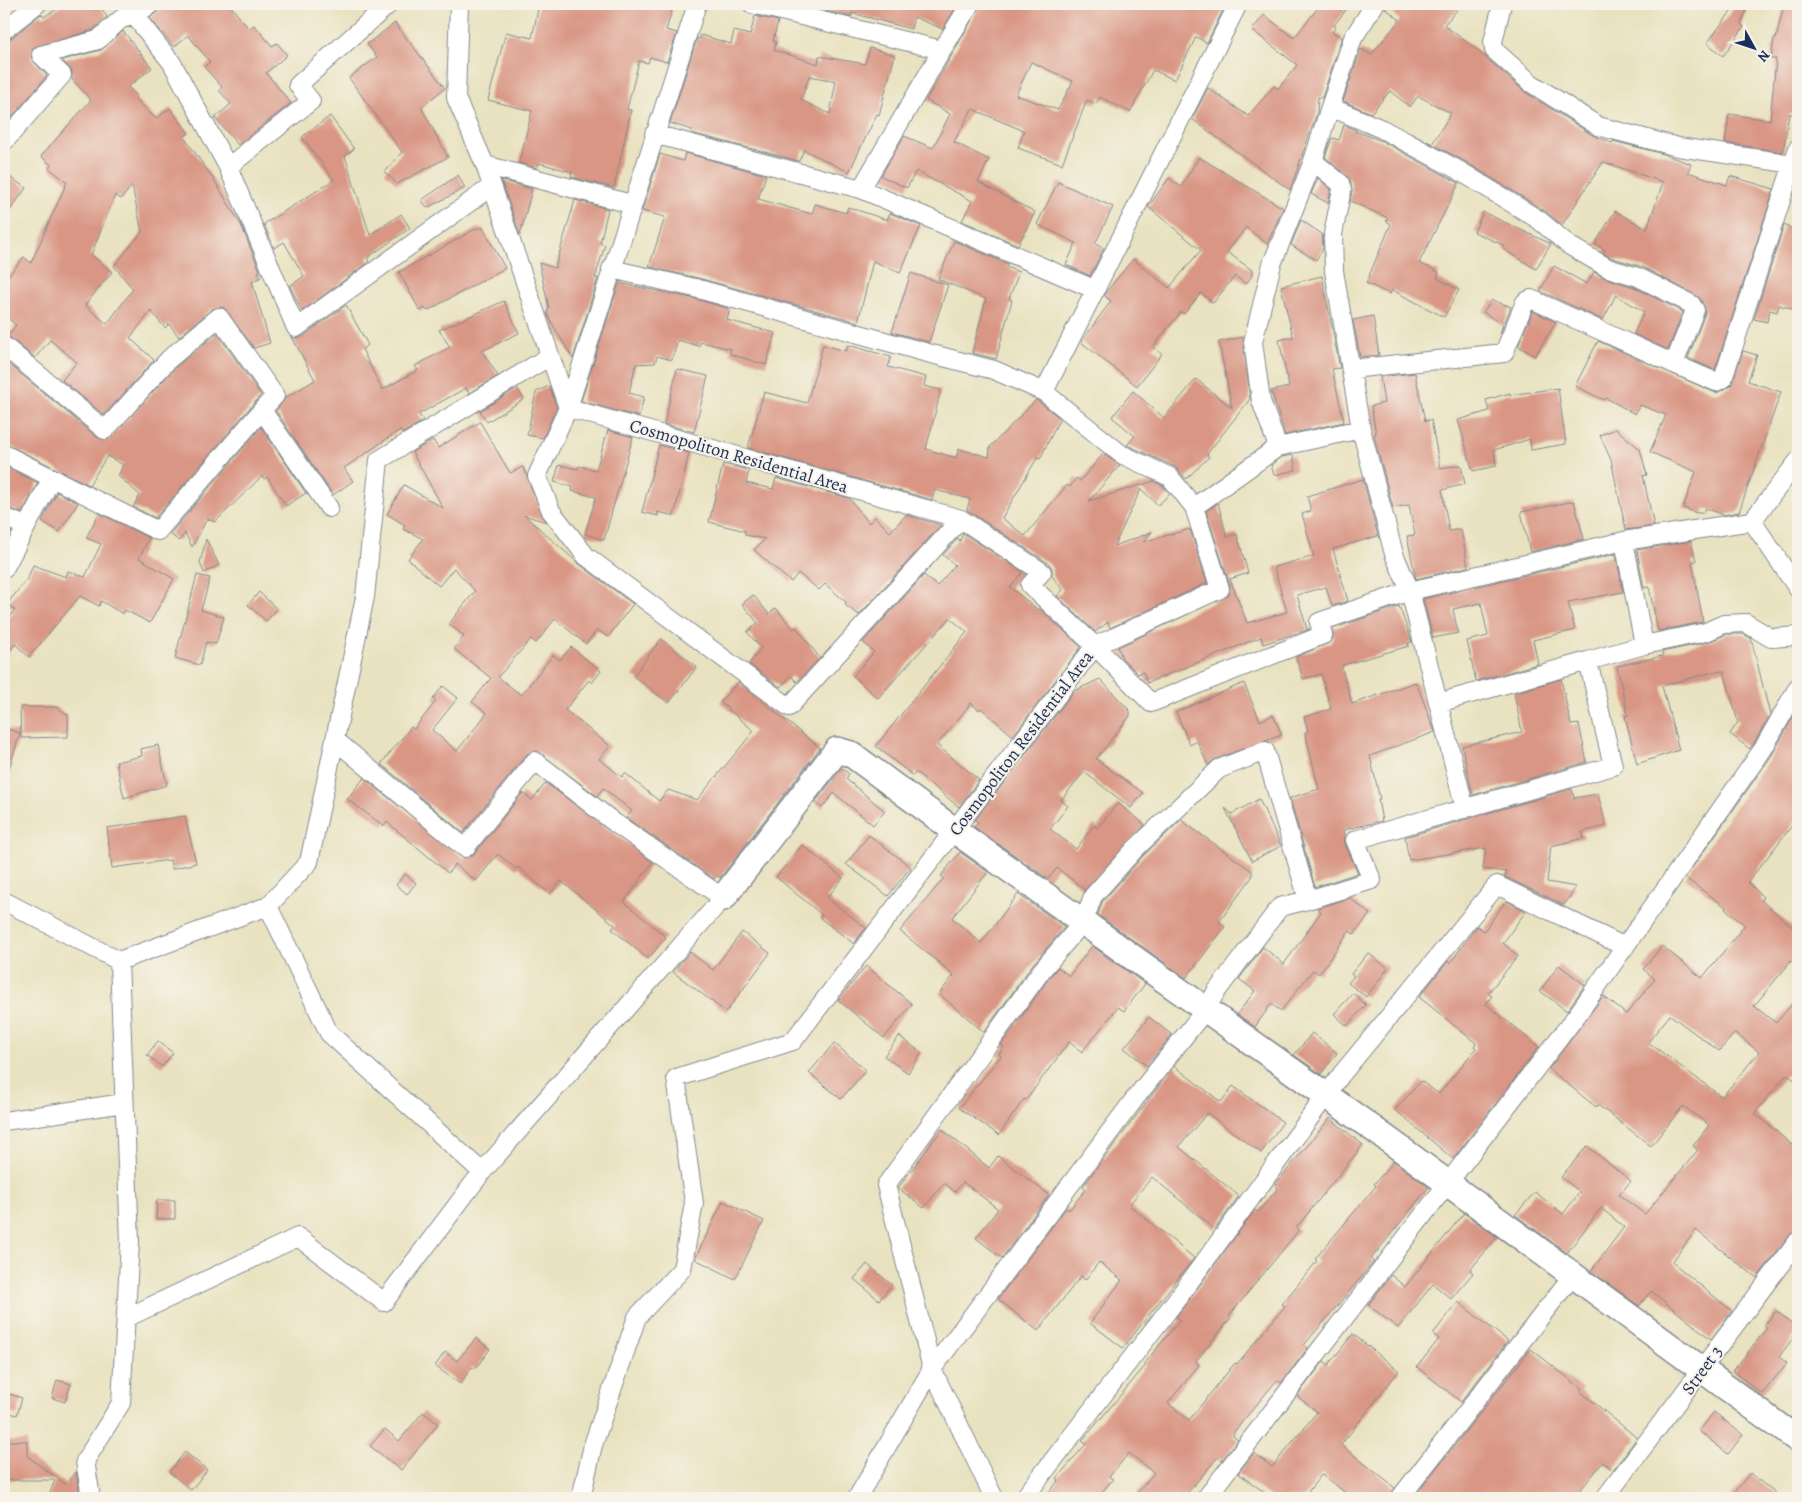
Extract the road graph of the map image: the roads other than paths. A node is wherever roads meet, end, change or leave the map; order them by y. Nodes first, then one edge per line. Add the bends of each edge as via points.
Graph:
1 (37, 4) edge
2 (151, 4) edge
3 (389, 4) edge
4 (459, 4) edge
5 (697, 4) edge
6 (752, 4) edge
7 (970, 4) edge
8 (1238, 4) edge
9 (1375, 4) edge
10 (1502, 4) edge
11 (130, 10) edge
12 (4, 30) edge
13 (942, 50) junction
14 (1330, 107) junction
15 (654, 134) junction
16 (4, 142) edge
17 (1796, 156) edge
18 (1313, 161) junction
19 (485, 164) junction
20 (228, 167) junction
21 (492, 186) junction
22 (861, 189) junction
23 (631, 204) junction
24 (611, 269) junction
25 (1096, 290) junction
26 (4, 346) edge
27 (550, 356) junction
28 (1674, 364) junction
29 (1351, 370) junction
30 (1044, 392) junction
31 (568, 408) junction
32 (262, 410) junction
33 (1361, 429) junction
34 (1278, 447) junction
35 (4, 454) edge
36 (1798, 461) edge
37 (52, 478) junction
38 (1194, 507) junction
39 (329, 508) dead end
40 (4, 517) edge
41 (961, 519) junction
42 (1752, 521) junction
43 (25, 526) junction
44 (1624, 541) junction
45 (4, 569) edge
46 (1798, 589) edge
47 (1410, 591) junction
48 (1798, 636) edge
49 (1644, 645) junction
50 (1095, 646) junction
51 (1588, 661) junction
52 (1798, 687) edge
53 (1438, 702) junction
54 (335, 740) junction
55 (1465, 809) junction
56 (954, 830) junction
57 (723, 898) junction
58 (1308, 900) junction
59 (4, 901) edge
60 (268, 906) junction
61 (1084, 921) junction
62 (1625, 947) junction
63 (119, 961) junction
64 (1206, 1009) junction
65 (1326, 1095) junction
66 (124, 1103) junction
67 (4, 1122) edge
68 (482, 1172) junction
69 (1448, 1184) junction
70 (1798, 1241) edge
71 (1573, 1275) junction
72 (126, 1318) junction
73 (932, 1369) junction
74 (1702, 1369) junction
75 (1798, 1440) edge
76 (88, 1498) edge
77 (581, 1498) edge
78 (857, 1498) edge
79 (994, 1498) edge
80 (1024, 1498) edge
81 (1206, 1498) edge
82 (1400, 1498) edge
83 (1605, 1498) edge

1 - 12 street
2 - 11 street
3 - 20 street via 298,85 312,101
4 - 19 street via 456,98
5 - 15 street
6 - 13 street
7 - 13 street
8 - 25 street
9 - 14 street via 1352,38
10 - 17 street via 1494,50 1531,83 1598,126 1678,147
11 - 16 street via 98,40 41,55 62,75
11 - 20 street via 172,63
13 - 22 street
14 - 18 street
14 - 28 street via 1382,129 1460,171 1608,268 1638,277 1691,304 1695,310
15 - 22 street
15 - 23 street
17 - 28 street via 1723,379 1716,382
18 - 29 street via 1340,183 1342,189 1333,234 1334,271
18 - 34 street via 1272,264 1253,342 1261,401
19 - 21 street
19 - 23 street
20 - 21 street via 296,328
21 - 27 street
22 - 25 street
23 - 24 street
24 - 30 street via 695,288 994,370
24 - 31 street
25 - 30 street
26 - 32 street via 106,430 169,360 219,317 275,396
27 - 31 street
27 - 54 street via 379,460 365,597
28 - 29 street via 1531,299 1525,302 1504,353
29 - 33 street
30 - 38 street via 1121,454 1170,477
31 - 41 street, Cosmopoliton Residential Area
31 - 41 street via 537,476 551,511 586,556 790,707
32 - 37 street via 158,531
32 - 39 street
33 - 34 street
33 - 47 street via 1394,554
34 - 38 street
35 - 37 street
36 - 42 street
37 - 43 street
38 - 50 street via 1220,588
40 - 43 street
41 - 50 street, Cosmopoliton Residential Area via 1042,572 1030,585
42 - 44 street
42 - 46 street
43 - 45 street
44 - 47 street
44 - 49 street
47 - 50 street via 1319,622 1323,635 1151,703
47 - 53 street
48 - 49 street via 1771,638 1746,623 1724,624 1706,632
49 - 51 street
50 - 56 street, Cosmopoliton Residential Area
51 - 53 street
51 - 55 street via 1613,766
52 - 62 street via 1763,749
53 - 55 street
54 - 57 street via 465,848 535,761 615,823
54 - 60 street via 309,862
55 - 58 street via 1355,840 1372,880
56 - 57 street via 851,754 837,750
56 - 61 street
56 - 77 street, Cosmopoliton Residential Area via 793,1041 676,1078 694,1203 682,1269 637,1317 593,1445
57 - 68 street
58 - 61 street via 1265,751 1219,769 1135,849 1093,896
58 - 64 street via 1280,907
59 - 63 street
60 - 63 street
60 - 68 street via 329,1033
61 - 64 street
61 - 73 street via 1042,970 886,1185
62 - 65 street via 1497,885
62 - 69 street
63 - 66 street
64 - 65 street
64 - 73 street via 1115,1124
65 - 69 street
65 - 80 street via 1180,1294
66 - 67 street
66 - 72 street via 130,1242
68 - 72 street via 384,1302 298,1237
69 - 71 street
69 - 81 street
70 - 74 street, Street 3
71 - 74 street
71 - 82 street
72 - 76 street via 121,1403 85,1461 90,1491
73 - 78 street
73 - 79 street
74 - 75 street
74 - 83 street, Street 3

